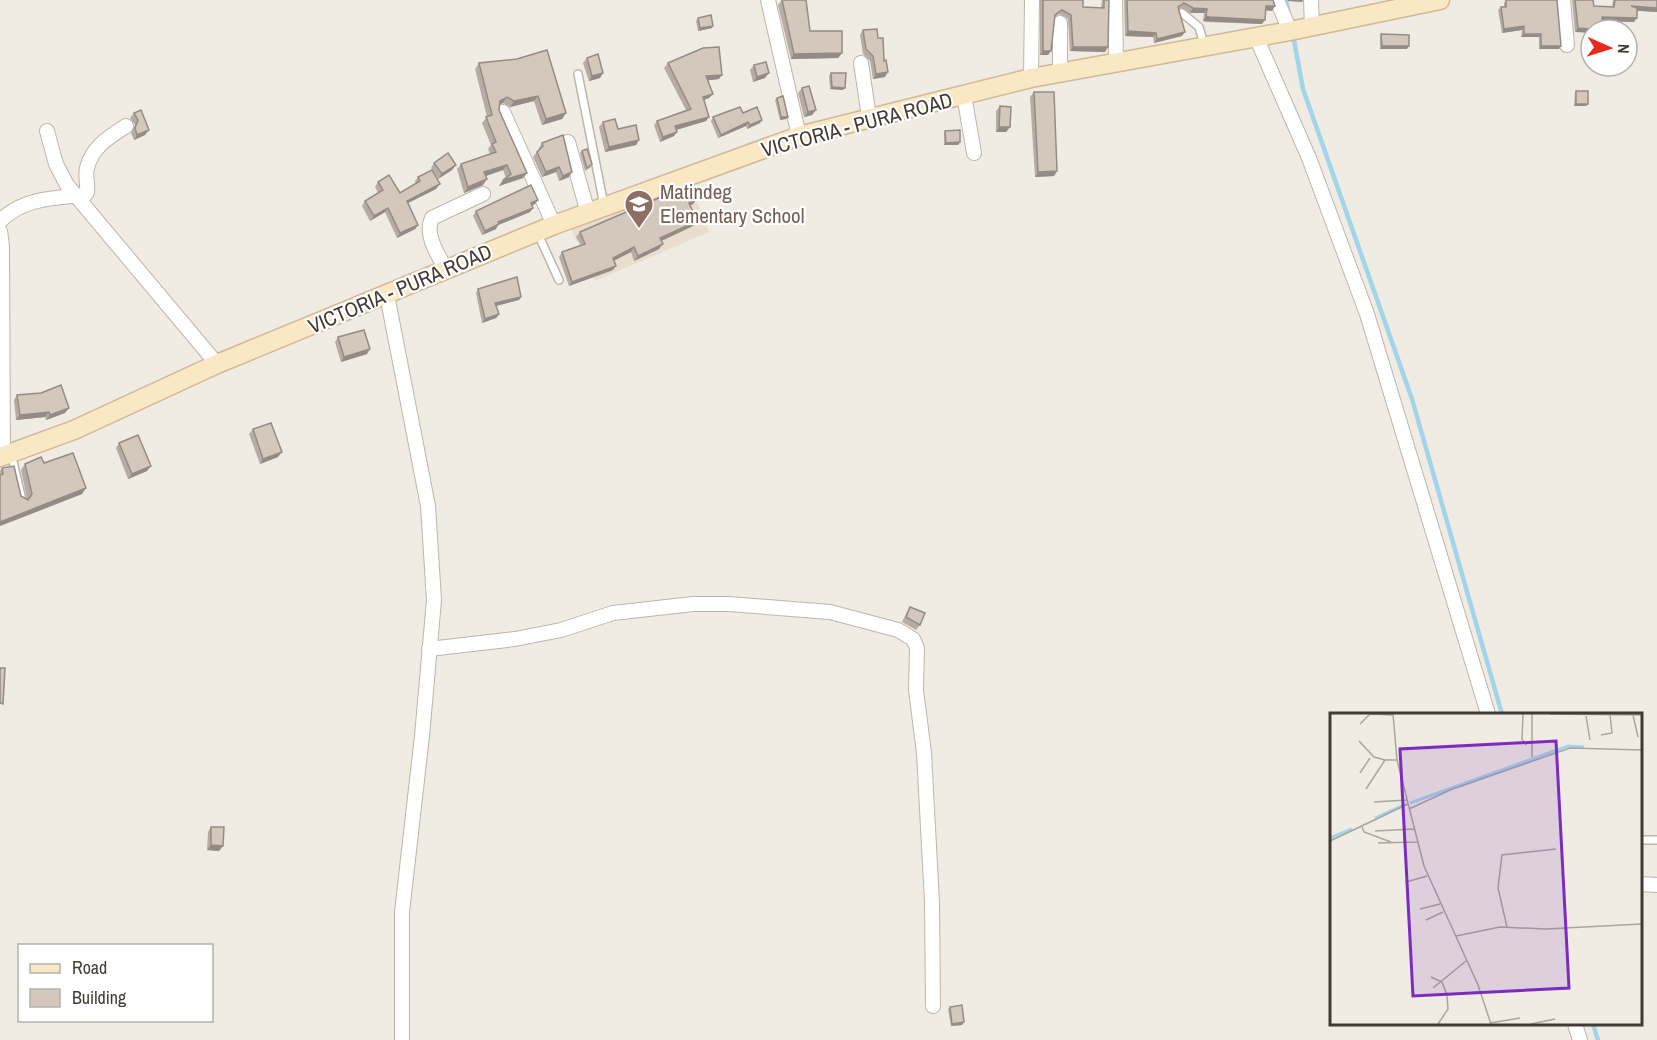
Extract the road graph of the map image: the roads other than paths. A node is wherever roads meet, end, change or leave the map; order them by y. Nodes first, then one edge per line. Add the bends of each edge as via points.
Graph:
1 (768, 0) edge
2 (1032, 0) edge
3 (1115, 0) edge
4 (1277, 0) edge
5 (1311, 0) edge
6 (1440, 0) edge
7 (1563, 0) edge
8 (1182, 13) edge
9 (1060, 23) dead end
10 (1312, 26) junction
11 (1290, 31) junction
12 (1256, 37) junction
13 (1567, 45) dead end
14 (1204, 47) junction
15 (861, 63) dead end
16 (1116, 63) junction
17 (1060, 73) junction
18 (578, 74) dead end
19 (1031, 78) junction
20 (964, 95) junction
21 (503, 112) edge
22 (869, 117) junction
23 (126, 126) dead end
24 (47, 131) dead end
25 (799, 136) junction
26 (568, 142) dead end
27 (974, 153) dead end
28 (483, 194) dead end
29 (76, 196) junction
30 (596, 210) junction
31 (0, 221) edge
32 (546, 228) junction
33 (0, 231) edge
34 (446, 270) junction
35 (559, 280) dead end
36 (387, 295) junction
37 (218, 364) junction
38 (1, 410) edge
39 (5, 455) edge
40 (22, 500) edge
41 (429, 649) junction
42 (1488, 713) edge
43 (1642, 884) edge
44 (1657, 885) edge
45 (933, 1005) dead end
46 (1576, 1025) edge
47 (402, 1040) edge
48 (1580, 1040) edge

1 - 25 street
2 - 19 street
3 - 16 street
4 - 11 street
5 - 10 street
6 - 10 main road, VICTORIA - PURA ROAD
7 - 13 street
8 - 14 lane via 1199,27
9 - 17 street
10 - 11 main road, VICTORIA - PURA ROAD
11 - 12 main road, VICTORIA - PURA ROAD
12 - 14 main road, VICTORIA - PURA ROAD
12 - 42 street via 1309,158 1367,314
14 - 16 main road, VICTORIA - PURA ROAD
15 - 22 street
16 - 17 main road, VICTORIA - PURA ROAD
17 - 19 main road, VICTORIA - PURA ROAD
18 - 30 lane
19 - 20 main road, VICTORIA - PURA ROAD
20 - 22 main road, VICTORIA - PURA ROAD
20 - 27 street
21 - 32 street
22 - 25 main road, VICTORIA - PURA ROAD
23 - 29 street via 94,151 86,169 87,192
24 - 29 street via 56,164
25 - 30 main road, VICTORIA - PURA ROAD
26 - 30 street
28 - 34 street via 432,218 430,236
29 - 31 street via 28,202
29 - 37 street
30 - 32 main road, VICTORIA - PURA ROAD
32 - 34 main road, VICTORIA - PURA ROAD
32 - 35 lane
33 - 38 street
34 - 36 main road, VICTORIA - PURA ROAD
36 - 37 main road, VICTORIA - PURA ROAD
36 - 41 street via 428,506 434,600
37 - 39 main road, VICTORIA - PURA ROAD via 74,430
38 - 39 street
39 - 40 lane
41 - 45 street via 515,639 561,630 613,613 693,604 830,612 898,630 913,639 917,648 916,690 924,753
41 - 47 street via 402,912
43 - 44 street
46 - 48 street

